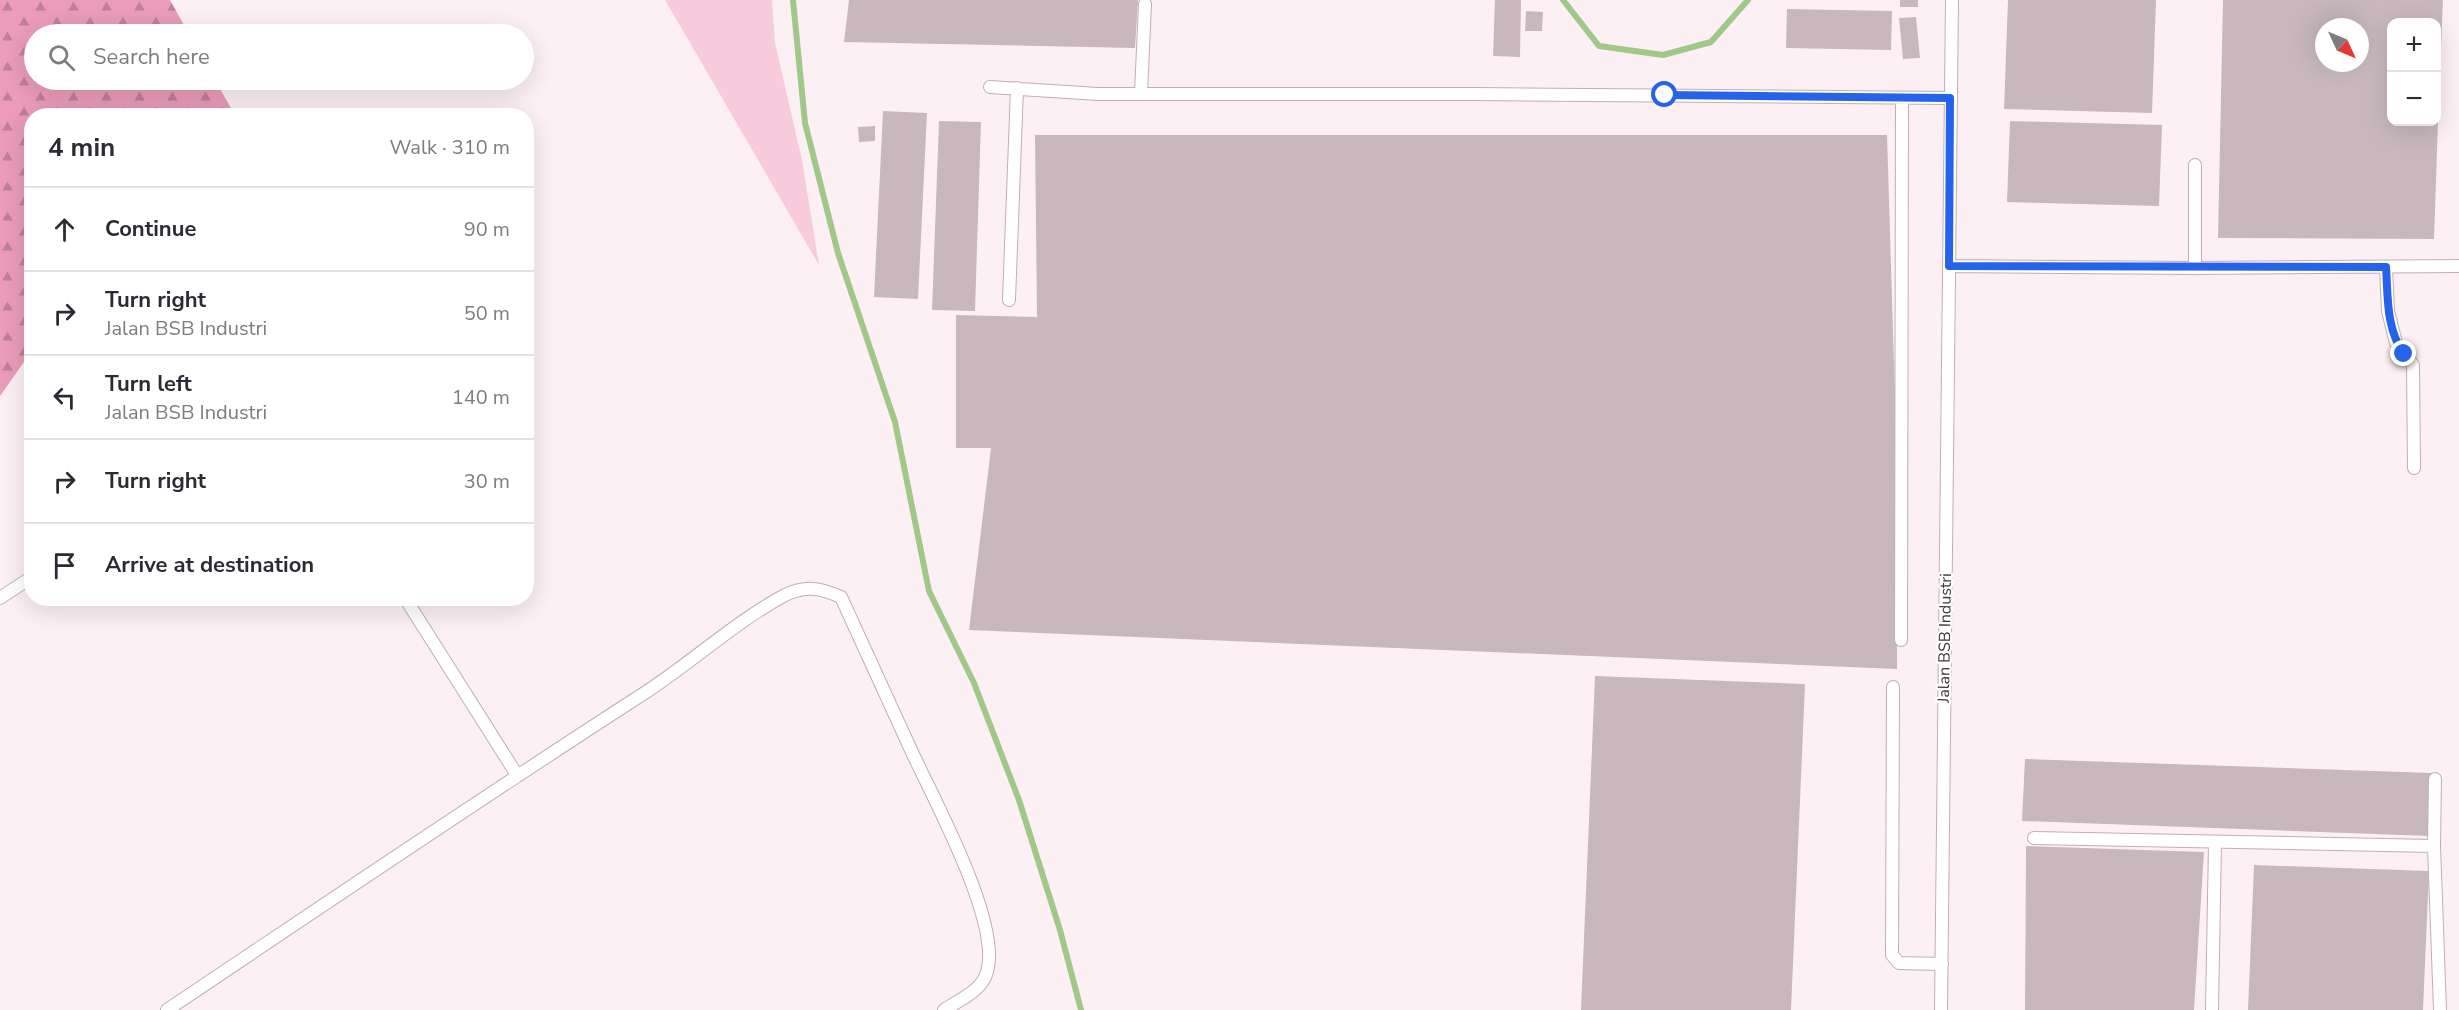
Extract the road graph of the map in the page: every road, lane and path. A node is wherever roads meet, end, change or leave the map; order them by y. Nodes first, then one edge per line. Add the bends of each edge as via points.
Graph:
1 (1952, 0) edge
2 (1145, 4) dead end
3 (990, 87) dead end
4 (1017, 88) junction
5 (1141, 93) junction
6 (1902, 98) junction
7 (1950, 98) junction
8 (2195, 165) dead end
9 (1949, 266) junction
10 (2459, 266) edge
11 (2386, 267) junction
12 (2195, 268) junction
13 (1008, 300) dead end
14 (2414, 468) dead end
15 (24, 583) edge
16 (0, 598) edge
17 (410, 606) edge
18 (1900, 640) dead end
19 (1893, 687) dead end
20 (517, 775) junction
21 (2435, 779) dead end
22 (2034, 838) dead end
23 (2214, 842) junction
24 (2434, 846) junction
25 (1942, 964) junction
26 (167, 1010) edge
27 (944, 1010) edge
28 (1941, 1010) edge
29 (2212, 1010) edge
30 (2440, 1010) edge

1 - 7 lane, Jalan BSB Industri
2 - 5 lane
3 - 4 lane
4 - 5 lane
4 - 13 lane
5 - 6 lane
6 - 7 lane
6 - 18 lane
7 - 9 lane, Jalan BSB Industri
8 - 12 lane
9 - 12 lane
9 - 25 lane, Jalan BSB Industri
10 - 11 lane
11 - 12 lane
11 - 14 lane via 2388,311 2396,343 2413,365
15 - 16 lane
17 - 20 lane
19 - 25 lane via 1892,955 1899,963
20 - 26 lane
20 - 27 lane via 651,689 785,595 806,587 840,597 965,867 984,924 988,971 981,985
21 - 24 lane
22 - 23 lane
23 - 24 lane
23 - 29 lane
24 - 30 lane
25 - 28 lane, Jalan BSB Industri

